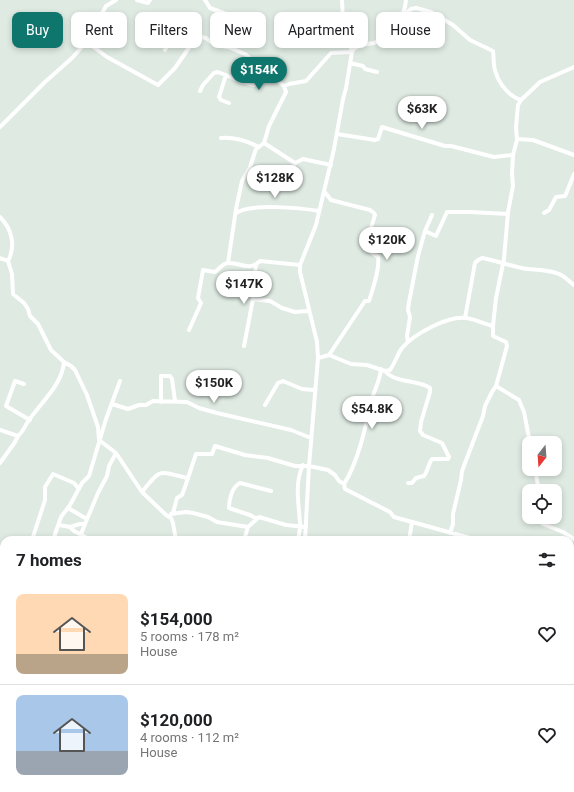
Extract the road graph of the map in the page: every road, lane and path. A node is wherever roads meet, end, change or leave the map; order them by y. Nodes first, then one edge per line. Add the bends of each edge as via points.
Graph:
1 (116, 0) edge
2 (137, 0) edge
3 (150, 0) edge
4 (205, 0) edge
5 (342, 0) edge
6 (406, 0) edge
7 (103, 12) edge
8 (221, 12) edge
9 (404, 12) edge
10 (407, 12) edge
11 (431, 12) edge
12 (445, 20) edge
13 (376, 42) edge
14 (81, 48) edge
15 (95, 48) edge
16 (189, 48) edge
17 (230, 48) edge
18 (352, 52) junction
19 (248, 57) junction
20 (350, 63) junction
21 (574, 67) edge
22 (263, 69) junction
23 (378, 72) dead end
24 (226, 75) junction
25 (240, 81) junction
26 (284, 86) junction
27 (200, 91) dead end
28 (521, 100) junction
29 (229, 103) dead end
30 (0, 127) edge
31 (337, 134) junction
32 (221, 138) dead end
33 (517, 139) junction
34 (264, 143) junction
35 (259, 147) junction
36 (513, 155) junction
37 (574, 156) edge
38 (294, 163) junction
39 (331, 164) junction
40 (574, 174) edge
41 (289, 179) dead end
42 (324, 191) junction
43 (320, 211) junction
44 (236, 213) junction
45 (544, 213) dead end
46 (508, 214) junction
47 (432, 215) dead end
48 (0, 217) edge
49 (425, 231) junction
50 (0, 258) edge
51 (8, 261) junction
52 (228, 263) junction
53 (503, 263) junction
54 (256, 264) junction
55 (300, 265) junction
56 (574, 284) edge
57 (253, 299) junction
58 (308, 311) junction
59 (465, 318) junction
60 (493, 326) junction
61 (189, 330) dead end
62 (408, 342) junction
63 (244, 346) dead end
64 (329, 355) junction
65 (318, 358) junction
66 (64, 362) junction
67 (381, 369) junction
68 (385, 371) junction
69 (120, 381) dead end
70 (24, 384) dead end
71 (496, 386) junction
72 (314, 390) junction
73 (175, 401) junction
74 (161, 402) junction
75 (112, 404) junction
76 (265, 405) dead end
77 (30, 420) junction
78 (0, 430) edge
79 (18, 436) junction
80 (529, 436) edge
81 (311, 438) junction
82 (100, 440) junction
83 (116, 453) junction
84 (0, 463) edge
85 (303, 465) junction
86 (309, 466) junction
87 (187, 478) junction
88 (408, 483) dead end
89 (344, 484) junction
90 (79, 489) junction
91 (271, 491) dead end
92 (142, 492) junction
93 (68, 508) junction
94 (173, 513) junction
95 (168, 516) junction
96 (87, 518) junction
97 (257, 519) junction
98 (412, 522) junction
99 (85, 524) junction
100 (543, 524) edge
101 (58, 525) junction
102 (300, 526) junction
103 (70, 527) junction
104 (248, 527) junction
105 (306, 527) junction
106 (450, 533) junction
107 (81, 534) junction
108 (33, 536) edge
109 (54, 536) edge
110 (84, 536) edge
111 (175, 536) edge
112 (245, 536) edge
113 (299, 536) edge
114 (305, 536) edge
115 (410, 536) edge
116 (462, 536) edge
117 (569, 536) edge

1 - 7 street via 106,6
2 - 3 street via 148,3
4 - 8 street via 210,8
5 - 18 street via 343,22
6 - 9 street
10 - 11 street via 416,8
12 - 28 street via 470,40 493,51 495,72 500,82 513,98
13 - 18 street via 362,44
14 - 30 street
15 - 16 street via 158,85 175,68
17 - 19 street
18 - 20 street
18 - 26 street via 332,53 306,81
19 - 22 street
19 - 25 street
20 - 23 street
20 - 31 street
21 - 28 street via 540,82
22 - 25 street via 254,85
22 - 26 street
24 - 25 street
24 - 27 street via 214,73
24 - 29 street via 219,98
26 - 34 street via 286,92 269,126
28 - 33 street via 518,105
31 - 36 street via 375,140 380,136 382,127 445,146 494,157
31 - 39 street
32 - 35 street via 240,139
33 - 36 street
33 - 37 street via 533,140
34 - 35 street
34 - 38 street
35 - 44 street via 242,181
36 - 46 street via 513,186
38 - 39 street via 303,159
38 - 41 street
39 - 42 street
40 - 45 street via 565,196 556,197 549,210
42 - 43 street
42 - 64 street via 331,200 374,213 371,252 378,256 379,261 369,301 365,301
43 - 44 street via 272,207
43 - 55 street
44 - 52 street
46 - 49 street via 447,212 436,236
46 - 53 street
47 - 49 street
48 - 51 street via 12,239
49 - 62 street via 409,302
50 - 51 street
51 - 66 street via 12,274 13,294 24,303 51,350
52 - 54 street via 243,267
52 - 61 street via 214,272 204,270 198,298 200,304
53 - 56 street via 557,273
53 - 59 street via 482,258 475,263
53 - 60 street
54 - 55 street via 260,261
54 - 57 street
55 - 58 street
57 - 58 street via 274,302 295,312
57 - 63 street
58 - 65 street via 317,342
59 - 60 street
59 - 62 street via 447,320
60 - 71 street via 493,336 506,342 508,346
62 - 68 street via 390,370
64 - 65 street
64 - 67 street via 351,364
65 - 72 street
66 - 77 street via 57,382
66 - 82 street via 75,370 87,395
67 - 68 street
67 - 89 street via 354,465
68 - 88 street via 388,375 430,388 420,431 423,435 442,443 449,457 432,459 424,476 419,476 412,483
69 - 75 street
70 - 77 street via 15,381 6,406
71 - 80 street via 519,400
71 - 106 street via 485,406 462,471
72 - 76 street via 278,383
72 - 81 street
73 - 74 street
73 - 74 street via 172,379 170,376 161,376
73 - 81 street via 291,430
74 - 75 street via 153,401 128,409
75 - 82 street
77 - 79 street
78 - 79 street
79 - 84 street
81 - 86 street
82 - 83 street
82 - 90 street via 89,476
83 - 92 street
83 - 96 street
85 - 86 street
85 - 87 street via 295,466 214,446 212,454 196,454
85 - 102 street via 300,470 297,500
86 - 89 street via 328,470
86 - 105 street
87 - 92 street via 163,472 154,476
87 - 94 street
89 - 98 street via 345,489 390,512 394,517
90 - 93 street
90 - 108 street via 74,483 53,474 45,487 45,500
91 - 97 street via 240,482 236,485 229,500 229,508
92 - 95 street
93 - 96 street
93 - 101 street
94 - 95 street
94 - 104 street via 193,513 217,522
95 - 111 street via 173,523
96 - 99 street
97 - 102 street via 259,517 286,525
97 - 104 street
98 - 106 street
98 - 115 street
99 - 103 street
99 - 107 street
100 - 117 street
101 - 103 street
101 - 109 street
102 - 105 street
102 - 113 street
103 - 107 street
104 - 112 street
105 - 114 street
106 - 116 street
107 - 110 street

